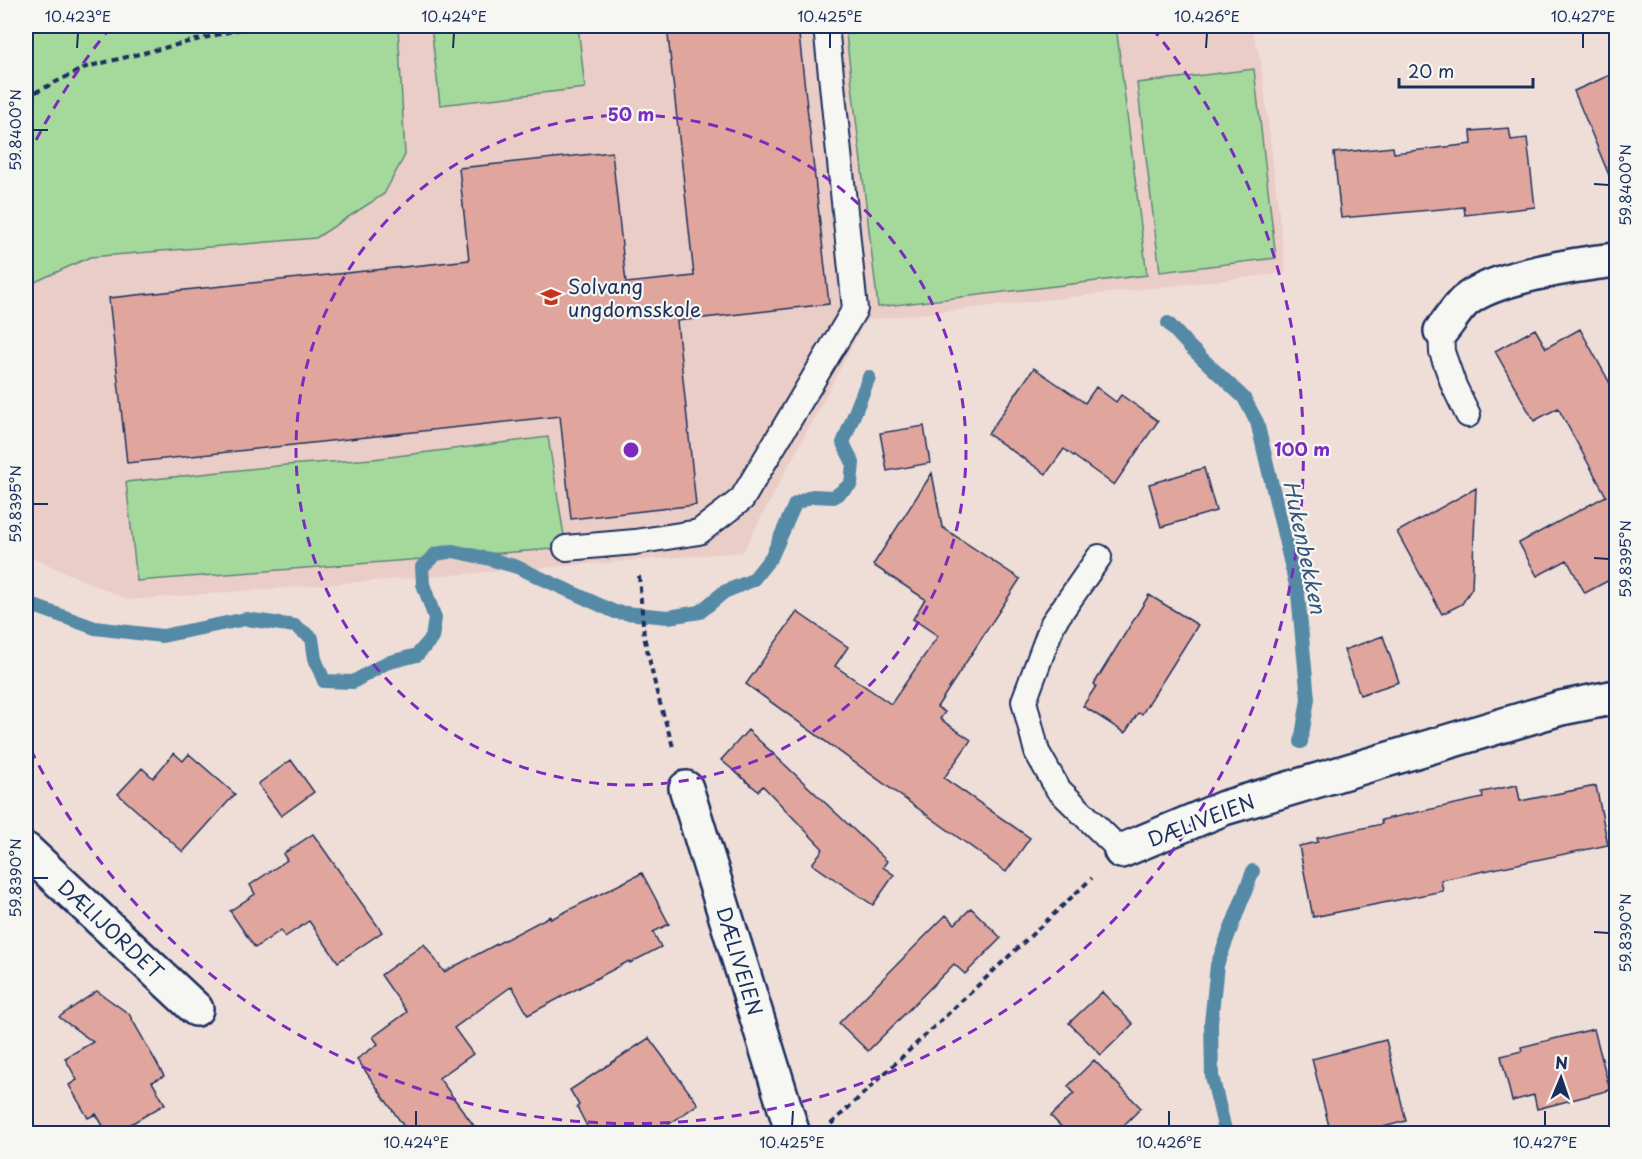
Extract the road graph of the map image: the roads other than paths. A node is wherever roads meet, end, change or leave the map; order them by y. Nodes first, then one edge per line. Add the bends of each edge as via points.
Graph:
1 (826, 26) edge
2 (1617, 260) edge
3 (1441, 331) joint
4 (1468, 415) dead end
5 (566, 549) dead end
6 (1099, 557) dead end
7 (1617, 697) edge
8 (686, 788) road end
9 (26, 850) edge
10 (1121, 851) joint
11 (196, 1009) dead end
12 (793, 1134) edge

1 - 5 lane via 855,309 742,499 699,532
2 - 3 street via 1578,264 1491,286 1464,302
3 - 4 lane via 1442,352
6 - 10 lane via 1053,623 1024,700 1037,752 1058,789
7 - 10 street, DÆLIVEIEN via 1561,708 1224,808
8 - 12 street, DÆLIVEIEN
9 - 11 street, DÆLIJORDET

